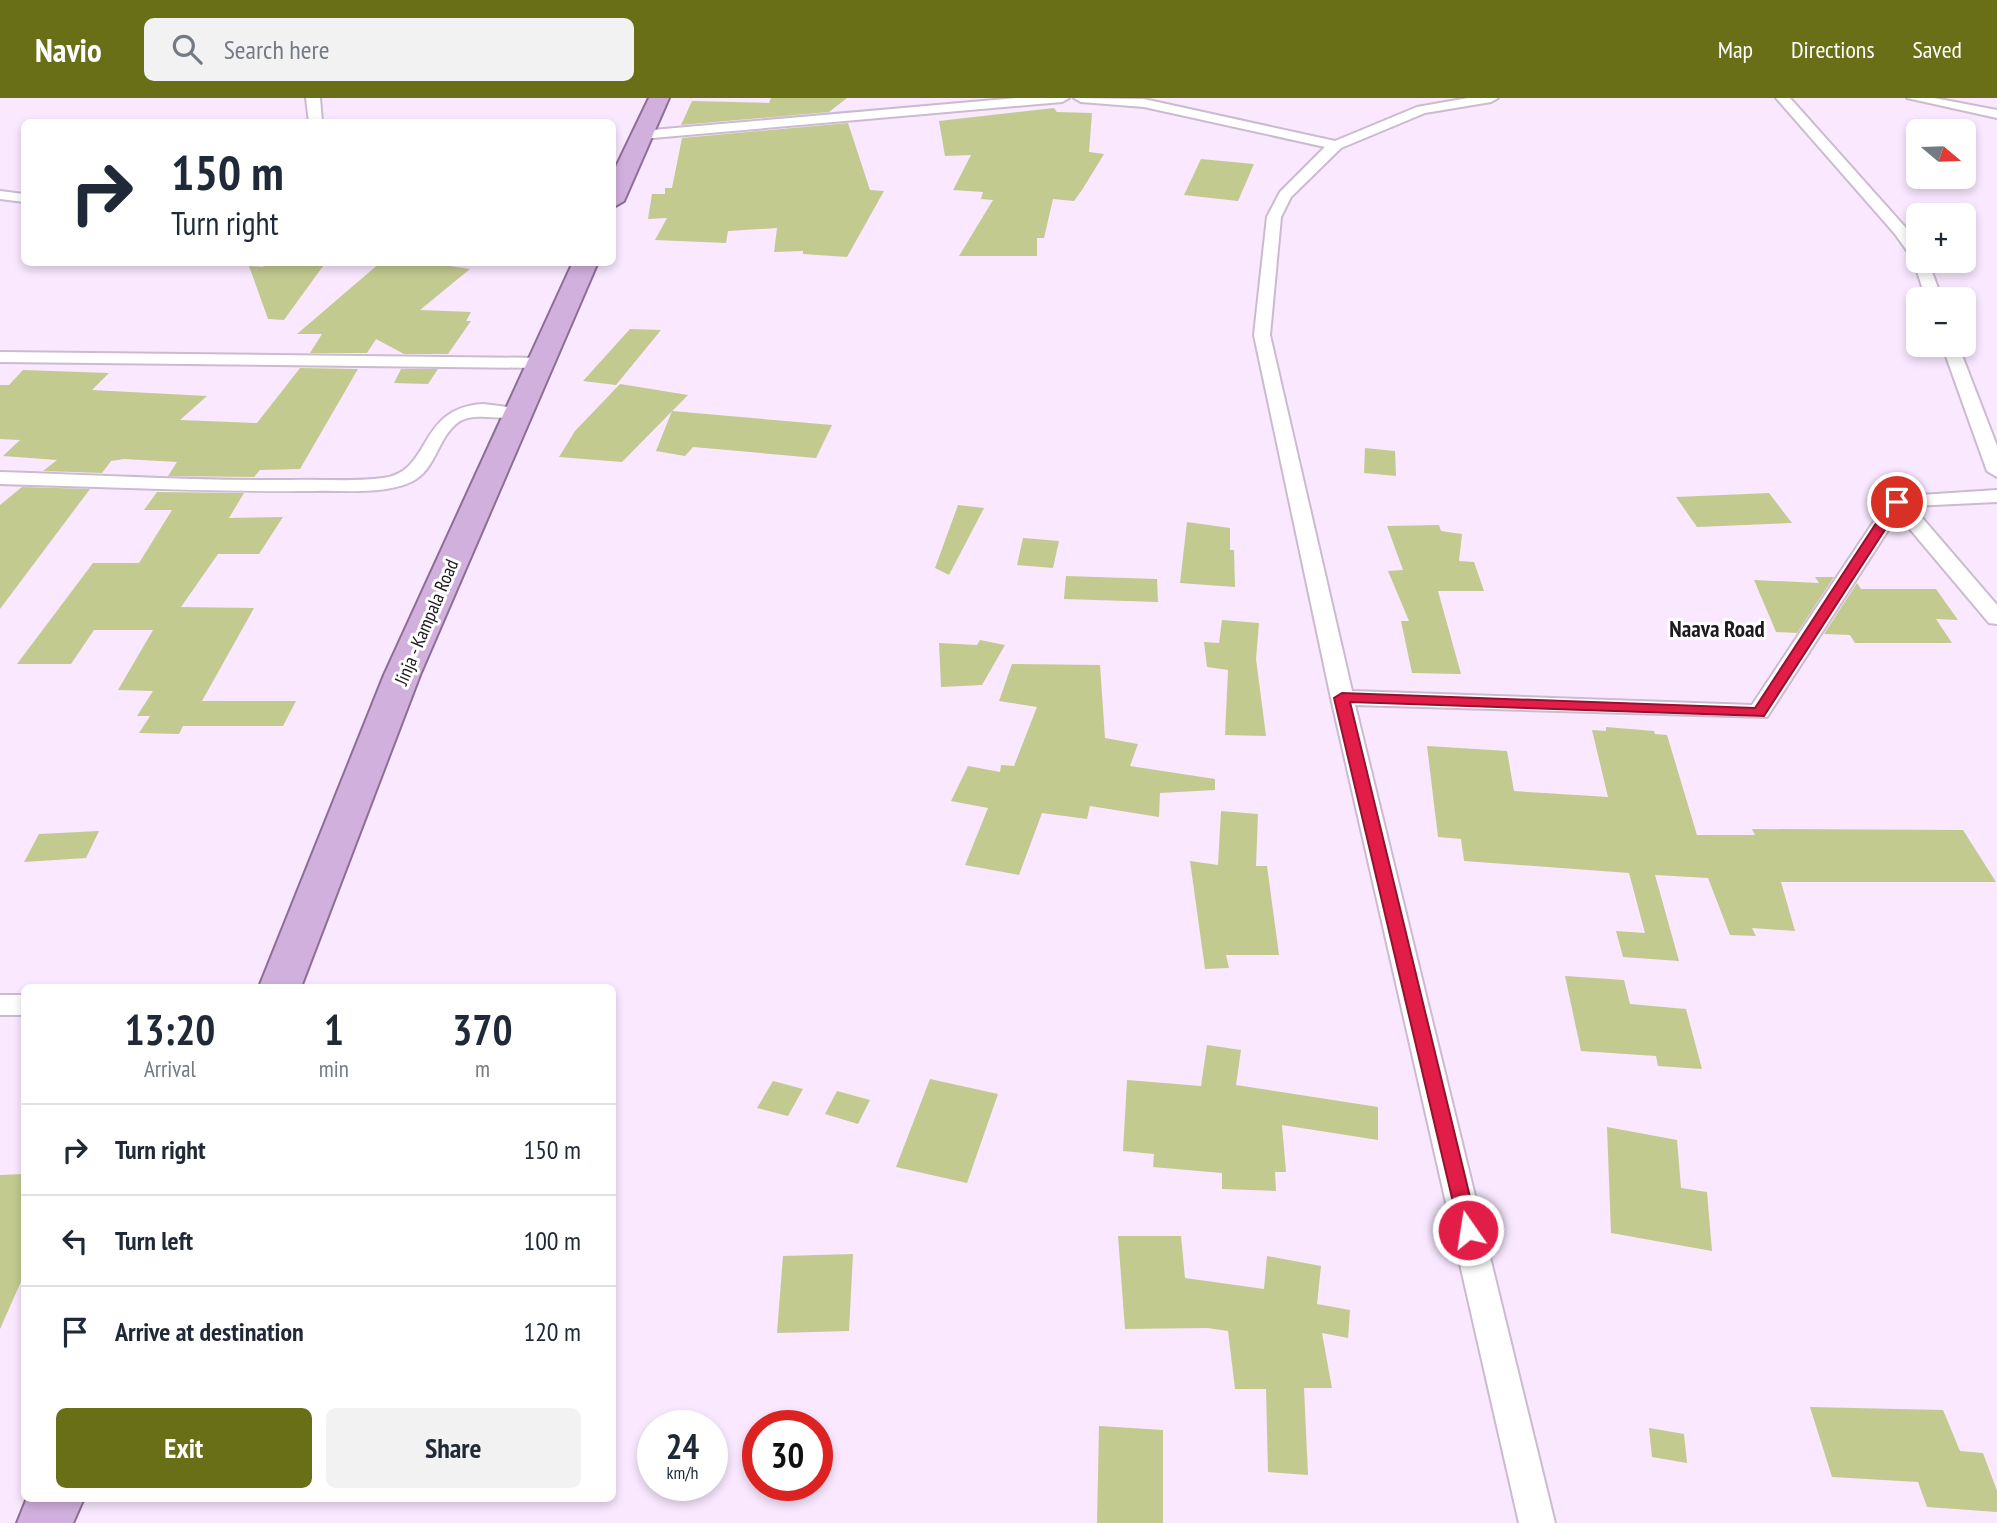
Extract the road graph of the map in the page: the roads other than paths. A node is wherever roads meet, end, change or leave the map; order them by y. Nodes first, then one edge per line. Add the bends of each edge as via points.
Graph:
1 (313, 98) edge
2 (660, 98) edge
3 (1062, 98) edge
4 (1081, 98) edge
5 (1491, 98) edge
6 (1783, 98) edge
7 (1914, 98) edge
8 (1997, 114) edge
9 (316, 119) edge
10 (641, 135) junction
11 (1336, 145) junction
12 (616, 192) edge
13 (0, 195) edge
14 (21, 198) edge
15 (1906, 238) edge
16 (584, 266) edge
17 (0, 357) edge
18 (1954, 357) edge
19 (542, 363) junction
20 (517, 414) junction
21 (1997, 471) edge
22 (0, 478) edge
23 (1997, 496) edge
24 (1897, 502) junction
25 (1997, 618) edge
26 (1342, 698) junction
27 (281, 984) edge
28 (0, 1005) edge
29 (21, 1005) edge
30 (54, 1502) edge
31 (45, 1523) edge
32 (1537, 1523) edge

1 - 9 street
2 - 10 highway
3 - 10 street
4 - 11 street via 1144,103
5 - 11 street via 1422,110
6 - 15 street
7 - 8 street
10 - 12 highway
11 - 26 street via 1286,195 1274,217 1262,335
13 - 14 street
16 - 19 highway, Jinja - Kampala Road
17 - 19 street
18 - 21 street
19 - 20 highway, Jinja - Kampala Road
20 - 22 street via 460,414 440,428 415,474 384,484 251,486
20 - 27 highway, Jinja - Kampala Road via 402,675
23 - 24 street
24 - 25 street
24 - 26 street via 1759,712
26 - 32 street
28 - 29 street
30 - 31 highway

